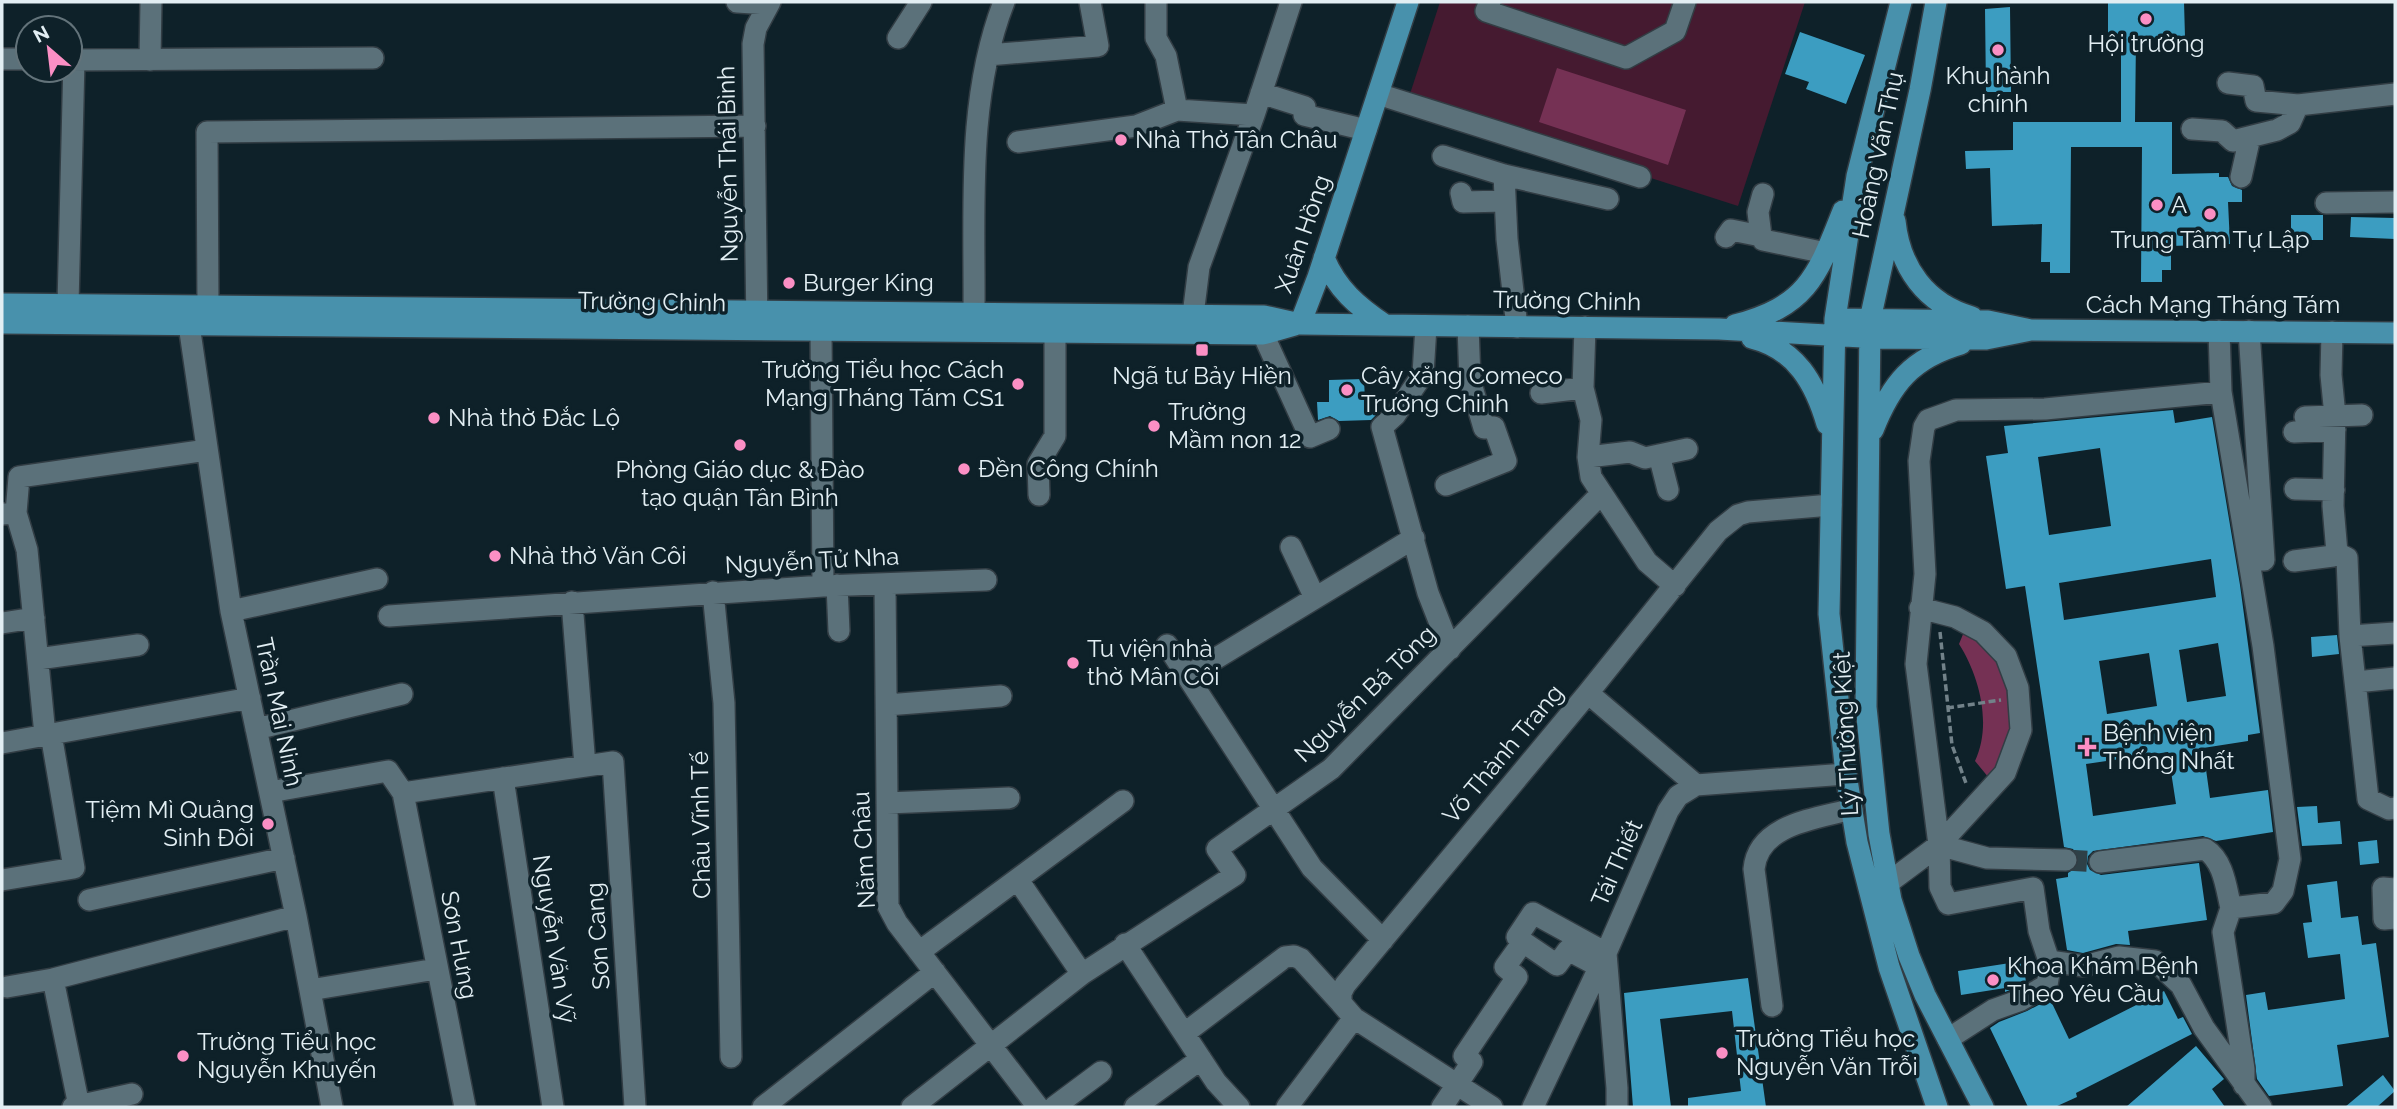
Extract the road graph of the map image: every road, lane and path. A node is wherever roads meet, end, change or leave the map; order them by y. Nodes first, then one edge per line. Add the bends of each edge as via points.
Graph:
1 (151, 2) edge
2 (737, 2) edge
3 (921, 2) edge
4 (1004, 2) edge
5 (1090, 2) edge
6 (1156, 2) edge
7 (1291, 2) edge
8 (1408, 2) edge
9 (1490, 2) edge
10 (1685, 2) edge
11 (1901, 2) edge
12 (1936, 2) edge
13 (769, 3) edge
14 (898, 38) dead end
15 (988, 55) junction
16 (373, 58) dead end
17 (84, 60) edge
18 (150, 60) junction
19 (2228, 83) dead end
20 (72, 84) edge
21 (1261, 93) junction
22 (1378, 94) junction
23 (2395, 94) edge
24 (2298, 105) junction
25 (1177, 110) junction
26 (1254, 115) junction
27 (755, 126) junction
28 (1480, 126) junction
29 (2192, 129) dead end
30 (1366, 131) junction
31 (2250, 137) junction
32 (1018, 142) dead end
33 (1443, 156) dead end
34 (1470, 164) junction
35 (1504, 174) junction
36 (1857, 176) junction
37 (1640, 177) dead end
38 (2241, 177) dead end
39 (1461, 193) dead end
40 (1763, 194) dead end
41 (1608, 199) dead end
42 (1505, 201) junction
43 (2395, 202) edge
44 (2326, 203) dead end
45 (1893, 206) junction
46 (1761, 236) junction
47 (1726, 237) dead end
48 (1826, 253) junction
49 (1324, 258) junction
50 (2, 304) edge
51 (68, 304) junction
52 (208, 306) junction
53 (974, 313) junction
54 (1193, 314) junction
55 (757, 321) junction
56 (2, 323) edge
57 (1055, 323) junction
58 (1300, 324) junction
59 (189, 325) junction
60 (1385, 325) junction
61 (1426, 326) junction
62 (1468, 326) junction
63 (1517, 327) junction
64 (1585, 327) junction
65 (1834, 327) junction
66 (1870, 328) junction
67 (1719, 330) junction
68 (1987, 330) junction
69 (821, 331) junction
70 (2219, 331) junction
71 (2249, 331) junction
72 (2332, 332) junction
73 (2395, 333) edge
74 (1263, 334) junction
75 (1583, 388) junction
76 (2221, 392) junction
77 (1541, 393) dead end
78 (1833, 402) junction
79 (1870, 404) junction
80 (2360, 408) dead end
81 (2335, 416) junction
82 (2300, 425) dead end
83 (1329, 429) dead end
84 (1870, 439) junction
85 (1687, 449) dead end
86 (207, 450) junction
87 (1832, 451) junction
88 (1659, 455) junction
89 (1588, 457) junction
90 (1446, 485) dead end
91 (2295, 489) dead end
92 (1668, 490) dead end
93 (2334, 490) junction
94 (1601, 494) junction
95 (1039, 495) dead end
96 (1831, 505) junction
97 (9, 513) edge
98 (1414, 538) junction
99 (1291, 547) dead end
100 (2337, 553) junction
101 (2264, 560) dead end
102 (2294, 561) dead end
103 (377, 579) dead end
104 (986, 580) dead end
105 (885, 584) junction
106 (830, 586) junction
107 (1675, 586) junction
108 (713, 592) junction
109 (1315, 598) junction
110 (572, 602) junction
111 (231, 611) junction
112 (1929, 611) junction
113 (389, 616) dead end
114 (34, 618) junction
115 (2, 622) edge
116 (839, 631) dead end
117 (2395, 633) edge
118 (2350, 636) junction
119 (138, 645) dead end
120 (1167, 645) dead end
121 (1450, 649) junction
122 (38, 659) junction
123 (1187, 676) junction
124 (2395, 678) edge
125 (2356, 682) junction
126 (1588, 693) junction
127 (402, 694) dead end
128 (1001, 696) dead end
129 (2019, 697) junction
130 (250, 698) junction
131 (887, 705) junction
132 (1947, 708) junction
133 (256, 729) junction
134 (48, 735) junction
135 (2, 743) edge
136 (585, 766) junction
137 (1846, 774) junction
138 (503, 778) junction
139 (1696, 785) junction
140 (270, 792) junction
141 (403, 793) junction
142 (1009, 798) dead end
143 (1123, 801) dead end
144 (887, 803) junction
145 (1975, 806) junction
146 (1852, 808) junction
147 (2395, 808) edge
148 (1273, 811) junction
149 (1939, 845) junction
150 (284, 858) junction
151 (2066, 860) tunnel mouth
152 (2100, 862) tunnel mouth
153 (2, 880) edge
154 (1018, 880) junction
155 (1888, 883) junction
156 (2395, 890) edge
157 (89, 900) dead end
158 (2231, 908) junction
159 (296, 916) junction
160 (2390, 918) edge
161 (1383, 940) junction
162 (1522, 942) junction
163 (1125, 944) junction
164 (919, 952) junction
165 (1603, 960) junction
166 (2051, 961) junction
167 (436, 969) junction
168 (935, 972) junction
169 (1082, 974) junction
170 (53, 979) junction
171 (7, 988) dead end
172 (310, 990) junction
173 (1772, 1006) dead end
174 (1348, 1011) junction
175 (1185, 1033) junction
176 (1948, 1039) junction
177 (991, 1046) junction
178 (731, 1057) dead end
179 (1201, 1059) junction
180 (1101, 1072) dead end
181 (1456, 1085) junction
182 (2244, 1086) junction
183 (132, 1094) dead end
184 (76, 1107) edge
185 (332, 1107) edge
186 (465, 1107) edge
187 (553, 1107) edge
188 (635, 1107) edge
189 (763, 1107) edge
190 (912, 1107) edge
191 (1038, 1107) edge
192 (1055, 1107) edge
193 (1135, 1107) edge
194 (1239, 1107) edge
195 (1287, 1107) edge
196 (1442, 1107) edge
197 (1492, 1107) edge
198 (1533, 1107) edge
199 (1617, 1107) edge
200 (1937, 1107) edge
201 (1983, 1107) edge
202 (2261, 1107) edge

1 - 18 street
2 - 13 street
3 - 14 street
4 - 15 street
5 - 15 street via 1098,46
6 - 25 street via 1156,38 1166,56
7 - 21 street
8 - 22 main road, Xuân Hồng
9 - 10 street via 1486,11 1626,58 1675,31
11 - 36 main road, Hoàng Văn Thụ
12 - 45 main road, Hoàng Văn Thụ
13 - 27 street, Nguyễn Thái Bình via 754,36
15 - 53 street via 975,177
16 - 18 street
17 - 18 street
19 - 24 street via 2253,86 2256,101
20 - 51 street
21 - 26 street
21 - 30 street via 1305,107 1304,115
22 - 28 street
22 - 30 main road, Xuân Hồng
23 - 24 street
24 - 31 street via 2290,123
25 - 26 street
25 - 32 street via 1136,126
26 - 54 street via 1199,267
27 - 52 street via 207,132
27 - 55 street, Nguyễn Thái Bình
28 - 34 street
28 - 37 street
29 - 31 street via 2222,131 2233,141
30 - 49 main road, Xuân Hồng
31 - 38 street
33 - 34 street
34 - 35 street
35 - 41 street
35 - 42 street
36 - 48 main road
36 - 65 main road, Hoàng Văn Thụ
39 - 42 street via 1463,202
40 - 46 street via 1758,212
42 - 63 street
43 - 44 street
45 - 66 main road, Hoàng Văn Thụ
45 - 68 main road via 1908,271 1946,306
46 - 47 street via 1731,230
46 - 48 street
48 - 67 main road via 1794,300 1778,311
49 - 58 main road, Xuân Hồng
49 - 60 main road via 1346,296
50 - 51 main road, Trường Chinh
51 - 52 main road, Trường Chinh
52 - 55 main road, Trường Chinh
53 - 55 main road, Trường Chinh
53 - 57 main road, Trường Chinh
54 - 57 main road, Trường Chinh
54 - 58 main road, Trường Chinh via 1264,316
55 - 59 main road, Trường Chinh
55 - 69 main road, Trường Chinh
56 - 59 main road, Trường Chinh
57 - 69 main road, Trường Chinh
57 - 74 main road, Trường Chinh
57 - 95 street via 1055,436 1038,464
58 - 60 main road, Trường Chinh
58 - 74 main road, Trường Chinh
59 - 86 street, Trần Mai Ninh
60 - 61 main road, Trường Chinh
61 - 62 main road, Trường Chinh
61 - 98 street via 1423,374 1382,427
62 - 63 main road, Trường Chinh
62 - 90 street via 1470,380 1484,428 1494,427 1506,461
63 - 64 main road, Trường Chinh
64 - 67 main road, Trường Chinh
64 - 75 street
65 - 66 main road, Trường Chinh
65 - 67 main road, Trường Chinh
65 - 78 main road
66 - 68 main road, Cách Mạng Tháng Tám
66 - 79 main road, Lý Thường Kiệt
67 - 87 main road via 1775,345 1799,364 1820,403
68 - 70 main road, Cách Mạng Tháng Tám
68 - 84 main road via 1914,366 1889,394
69 - 106 street
70 - 71 main road, Cách Mạng Tháng Tám
70 - 76 street
71 - 72 main road, Cách Mạng Tháng Tám
71 - 101 street
72 - 73 main road, Cách Mạng Tháng Tám
72 - 81 street
74 - 83 street via 1310,437
75 - 77 street
75 - 89 street via 1591,420
76 - 112 street via 2045,409 1956,410 1928,420 1920,461
76 - 158 street via 2263,646 2290,859 2283,891 2274,903
78 - 79 main road
78 - 87 main road
79 - 84 main road, Lý Thường Kiệt
80 - 81 street
81 - 82 street
81 - 93 street
84 - 155 main road, Lý Thường Kiệt via 1866,707
85 - 88 street
86 - 97 street via 19,477
86 - 111 street, Trần Mai Ninh
87 - 96 main road, Lý Thường Kiệt
88 - 89 street via 1645,458 1630,452
88 - 92 street
89 - 94 street via 1591,477
91 - 93 street
93 - 100 street
94 - 107 street via 1647,562
94 - 121 street, Nguyễn Bá Tòng
96 - 107 street, Võ Thành Trang via 1738,515 1718,531
96 - 137 main road, Lý Thường Kiệt via 1829,614
97 - 114 street via 27,550
98 - 109 street
98 - 121 street
99 - 109 street
100 - 102 street
100 - 118 street via 2347,558
103 - 111 street
104 - 105 street, Nguyễn Tử Nha
105 - 106 street, Nguyễn Tử Nha
105 - 131 street, Năm Châu
106 - 108 street, Nguyễn Tử Nha
106 - 116 street
107 - 126 street, Võ Thành Trang
108 - 110 street, Nguyễn Tử Nha
108 - 178 street, Châu Vĩnh Tế via 724,703
109 - 123 street
110 - 113 street, Nguyễn Tử Nha
110 - 136 street
111 - 130 street, Trần Mai Ninh
112 - 129 street via 1955,617 1983,632 2006,656
112 - 132 path
112 - 149 street via 1916,663
114 - 115 street
114 - 122 street
117 - 118 street
118 - 125 street
119 - 122 street
120 - 123 street
121 - 148 street, Nguyễn Bá Tòng via 1331,769
122 - 134 street
123 - 148 street
124 - 125 street
125 - 147 street via 2368,799
126 - 139 street
126 - 161 street, Võ Thành Trang
127 - 133 street
128 - 131 street
129 - 132 path
129 - 145 street via 2021,730 2005,773
130 - 133 street, Trần Mai Ninh
130 - 134 street
131 - 144 street, Năm Châu
132 - 145 path via 1952,745
133 - 140 street, Trần Mai Ninh
134 - 135 street
134 - 153 street via 74,868
136 - 138 street
136 - 188 street, Sơn Cang via 613,762
137 - 139 street
137 - 146 main road, Lý Thường Kiệt
138 - 141 street
138 - 187 street, Nguyễn Văn Vỹ
139 - 165 street, Tái Thiết via 1672,803
140 - 141 street via 388,771
140 - 150 street, Trần Mai Ninh
141 - 167 street, Sơn Hưng
142 - 144 street
143 - 154 street
144 - 164 street, Năm Châu via 888,906
145 - 149 street
146 - 173 street via 1780,830 1769,837 1756,857
146 - 200 main road, Lý Thường Kiệt via 1875,917
148 - 161 street via 1312,868
148 - 163 street, Nguyễn Bá Tòng via 1217,849 1235,874
149 - 151 street via 1987,858
149 - 155 street
149 - 166 street via 1940,887 1948,904 2033,888 2039,931
150 - 157 street
150 - 159 street, Trần Mai Ninh
152 - 158 street via 2205,849 2220,864
154 - 164 street
154 - 169 street
155 - 176 main road, Lý Thường Kiệt via 1909,956
156 - 160 street via 2383,888
158 - 182 street via 2223,932
159 - 170 street
159 - 172 street, Trần Mai Ninh
161 - 174 street, Võ Thành Trang via 1341,993
162 - 165 street via 1557,965 1568,950
162 - 165 street via 1517,937 1533,914
162 - 181 street via 1505,967 1517,977 1464,1056 1472,1062
163 - 169 street, Nguyễn Bá Tòng
163 - 175 street
164 - 168 street, Năm Châu
165 - 198 street, Tái Thiết
165 - 199 street
166 - 176 street via 2047,985 1993,1010
166 - 182 street via 2084,966 2119,957 2155,961 2181,985
167 - 172 street
167 - 186 street, Sơn Hưng
168 - 177 street, Năm Châu
168 - 189 street
169 - 177 street, Nguyễn Bá Tòng
170 - 171 street
170 - 184 street
172 - 185 street, Trần Mai Ninh
174 - 175 street via 1301,960 1285,957
174 - 181 street
174 - 195 street, Võ Thành Trang
175 - 179 street
176 - 201 main road, Lý Thường Kiệt
177 - 190 street, Nguyễn Bá Tòng
177 - 191 street, Năm Châu
179 - 193 street
179 - 194 street
180 - 192 street
181 - 196 street
181 - 197 street
182 - 202 street
183 - 184 street

